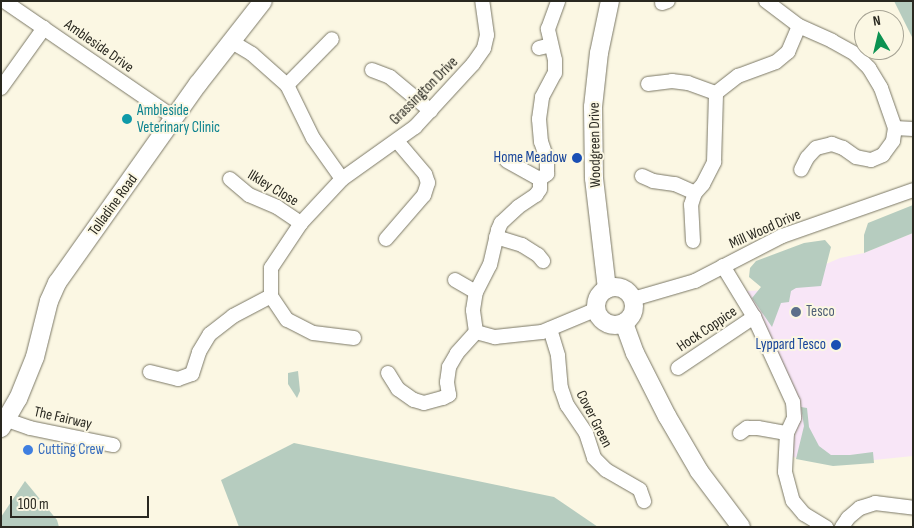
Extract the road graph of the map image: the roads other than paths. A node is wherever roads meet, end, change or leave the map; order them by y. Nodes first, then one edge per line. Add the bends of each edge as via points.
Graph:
1 (4, 1) edge
2 (263, 1) edge
3 (482, 1) edge
4 (558, 1) edge
5 (610, 1) edge
6 (766, 1) edge
7 (799, 26) junction
8 (44, 28) junction
9 (332, 39) dead end
10 (232, 42) junction
11 (372, 70) dead end
12 (648, 84) dead end
13 (287, 85) junction
14 (1, 88) edge
15 (716, 92) junction
16 (431, 111) junction
17 (174, 118) junction
18 (896, 128) junction
19 (913, 129) edge
20 (397, 141) junction
21 (507, 161) dead end
22 (801, 170) dead end
23 (642, 176) dead end
24 (342, 179) junction
25 (540, 179) junction
26 (230, 180) dead end
27 (913, 190) edge
28 (695, 193) junction
29 (301, 223) junction
30 (496, 237) junction
31 (386, 239) dead end
32 (693, 241) dead end
33 (543, 261) dead end
34 (724, 266) junction
35 (454, 280) dead end
36 (607, 289) junction
37 (476, 292) junction
38 (271, 296) junction
39 (632, 299) junction
40 (597, 312) junction
41 (754, 317) junction
42 (624, 323) junction
43 (550, 329) junction
44 (476, 332) junction
45 (354, 338) dead end
46 (678, 368) dead end
47 (150, 372) dead end
48 (388, 373) dead end
49 (4, 424) edge
50 (740, 433) dead end
51 (787, 433) junction
52 (113, 445) dead end
53 (644, 501) dead end
54 (913, 508) edge
55 (741, 527) edge
56 (826, 527) edge
57 (842, 527) edge

1 - 8 street, Ambleside Drive
2 - 10 main road, Tolladine Road
3 - 16 street, Grassington Drive via 487,35 484,48
4 - 25 street via 545,46 555,60 555,73 542,97 539,119 548,174
5 - 36 main road, Woodgreen Drive via 599,53 593,107 594,178
6 - 7 street
7 - 15 street via 788,52 776,62 738,76
7 - 18 street via 855,54 869,68 884,95
8 - 14 street
8 - 17 street, Ambleside Drive
9 - 13 street
10 - 13 street via 252,54
10 - 17 main road, Tolladine Road
11 - 16 street via 390,77
12 - 15 street via 680,82
13 - 24 street via 313,138
15 - 28 street via 714,162
16 - 20 street, Grassington Drive
17 - 49 main road, Tolladine Road via 57,283 49,301 35,357
18 - 19 street
18 - 22 street via 893,141 883,155 871,160 832,144 816,148
20 - 24 street, Grassington Drive
20 - 31 street via 425,174 428,184 424,195
21 - 25 street
23 - 28 street
24 - 29 street, Grassington Drive
25 - 30 street via 536,195 501,223
26 - 29 street, Ilkley Close via 249,195 277,207
27 - 34 street, Mill Wood Drive via 782,236
28 - 32 street via 691,205 697,225
29 - 38 street, Grassington Drive via 270,268
30 - 33 street via 522,245
30 - 37 street via 490,265
34 - 39 street, Mill Wood Drive via 695,281
34 - 41 street
35 - 37 street
36 - 39 main road via 622,289
36 - 40 main road via 597,301
37 - 44 street
38 - 45 street via 287,320 314,332
38 - 47 street via 233,316 210,334 199,352 192,374 178,379
39 - 42 main road via 633,313
40 - 42 main road via 605,322
40 - 43 street
41 - 46 street, Hock Coppice
41 - 51 street via 793,402 794,418
42 - 55 main road via 638,361 667,416 699,471
43 - 44 street via 495,337
43 - 53 street, Cover Green via 558,356 561,388 567,405 586,433 594,458 606,470 640,490
44 - 48 street via 449,366 449,395 443,398 424,402 414,400 398,389
49 - 52 street, The Fairway
50 - 51 street via 747,428
51 - 56 street via 785,472 793,501 804,514
54 - 57 street via 876,503 860,508

